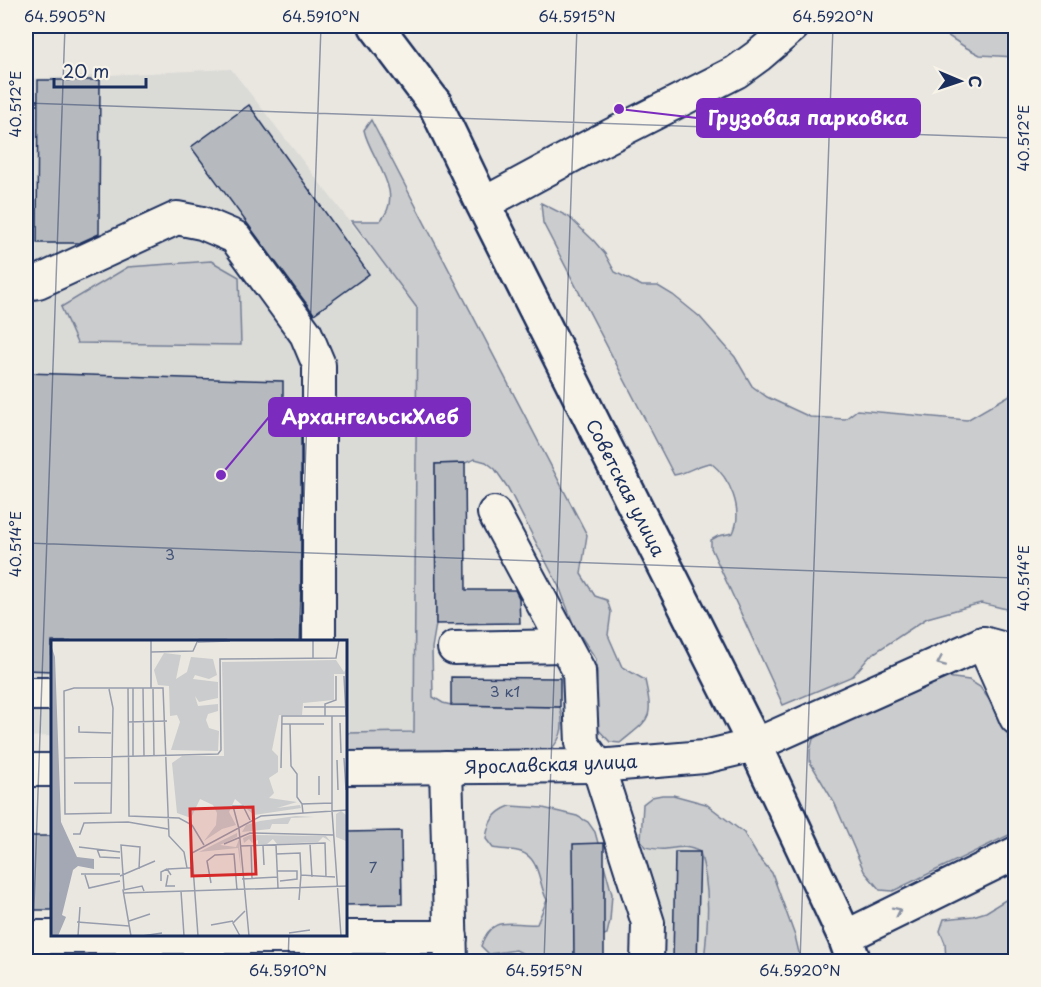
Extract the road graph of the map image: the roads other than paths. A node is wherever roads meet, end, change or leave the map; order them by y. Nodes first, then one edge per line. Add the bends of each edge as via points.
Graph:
1 (376, 26) edge
2 (793, 26) edge
3 (483, 204) junction
4 (26, 284) edge
5 (494, 513) dead end
6 (319, 640) edge
7 (983, 643) junction
8 (565, 646) junction
9 (454, 648) dead end
10 (1016, 652) edge
11 (26, 694) edge
12 (51, 694) edge
13 (1016, 718) edge
14 (755, 745) junction
15 (598, 766) junction
16 (446, 767) junction
17 (346, 768) edge
18 (26, 770) edge
19 (51, 770) edge
20 (1016, 853) edge
21 (26, 937) edge
22 (451, 949) edge
23 (849, 949) edge
24 (647, 962) edge

1 - 3 main road, Советская улица via 435,104
2 - 3 street via 736,72
3 - 14 main road, Советская улица
4 - 6 street via 177,218 202,223 235,237 306,334 319,365
5 - 8 street
7 - 10 street
7 - 13 street
7 -> 14 street, Ярославская улица
8 - 9 street
8 - 15 street via 579,671 582,743
11 - 12 street
14 - 15 street, Ярославская улица via 704,757
14 - 23 main road, Советская улица
15 - 16 street, Ярославская улица
15 - 24 street via 648,923
16 - 17 street, Ярославская улица
16 - 22 street
18 - 19 street
23 -> 20 street
21 - 22 street

